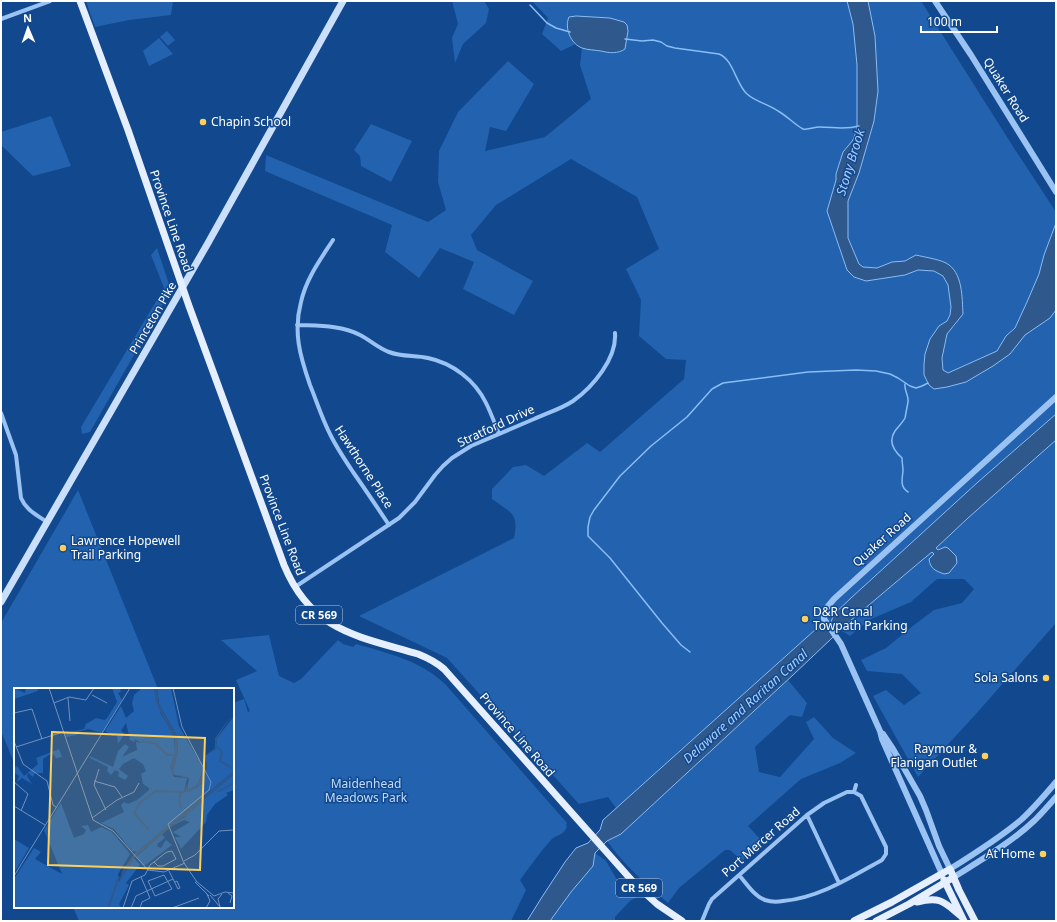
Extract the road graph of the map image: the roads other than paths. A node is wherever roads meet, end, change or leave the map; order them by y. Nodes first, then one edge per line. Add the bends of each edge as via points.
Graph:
1 (50, 1) edge
2 (80, 1) edge
3 (343, 1) edge
4 (936, 1) edge
5 (1, 19) edge
6 (1056, 192) edge
7 (333, 240) dead end
8 (182, 288) junction
9 (297, 325) junction
10 (615, 333) dead end
11 (1056, 397) edge
12 (1, 413) edge
13 (499, 434) junction
14 (47, 522) junction
15 (389, 525) junction
16 (295, 588) junction
17 (1, 602) edge
18 (880, 731) junction
19 (1056, 782) edge
20 (856, 785) dead end
21 (854, 792) junction
22 (1056, 797) edge
23 (807, 815) junction
24 (950, 869) junction
25 (942, 874) junction
26 (739, 875) junction
27 (954, 877) junction
28 (946, 882) junction
29 (839, 883) junction
30 (909, 904) junction
31 (963, 919) edge
32 (682, 921) edge
33 (702, 921) edge
34 (854, 921) edge
35 (876, 921) edge
36 (975, 921) edge

1 - 5 street
2 - 8 main road, Province Line Road via 128,130
3 - 8 main road, Princeton Pike
4 - 6 street, Quaker Road
7 - 9 street, Hawthorne Place via 304,292
8 - 14 main road, Princeton Pike
8 - 16 main road, Province Line Road / CR 569 via 281,559
9 - 13 street via 342,328 388,351 428,358 448,365 465,376 479,391
9 - 15 street, Hawthorne Place via 302,363 325,424 339,451
10 - 13 street, Stratford Drive via 615,344 608,362 582,394 563,406
11 - 18 street, Quaker Road via 834,599 824,611 826,622 849,662
12 - 14 street via 15,449 23,503
13 - 15 street, Stratford Drive via 471,446 452,458 435,474 408,510
14 - 17 main road, Princeton Pike
15 - 16 street, Stratford Drive
16 - 32 main road, Province Line Road / CR 569 via 315,612 340,629 418,654 440,666 644,894
18 - 24 street, Quaker Road via 920,796
18 - 25 street, Quaker Road
19 - 24 street via 1022,819
20 - 21 street
21 - 23 street, Port Mercer Road via 847,792 824,803
21 - 29 street via 862,798 888,854
22 - 27 street via 1038,817 994,852
23 - 26 street, Port Mercer Road
23 - 29 street
24 - 25 main road
24 - 27 main road
25 - 28 main road
25 - 34 main road
26 - 29 street via 756,894 771,902 801,898
26 - 33 street, Port Mercer Road via 712,899
27 - 28 main road
27 - 36 main road
28 - 30 main road
28 - 31 main road
30 - 31 main road via 937,900 946,904
30 - 35 main road

